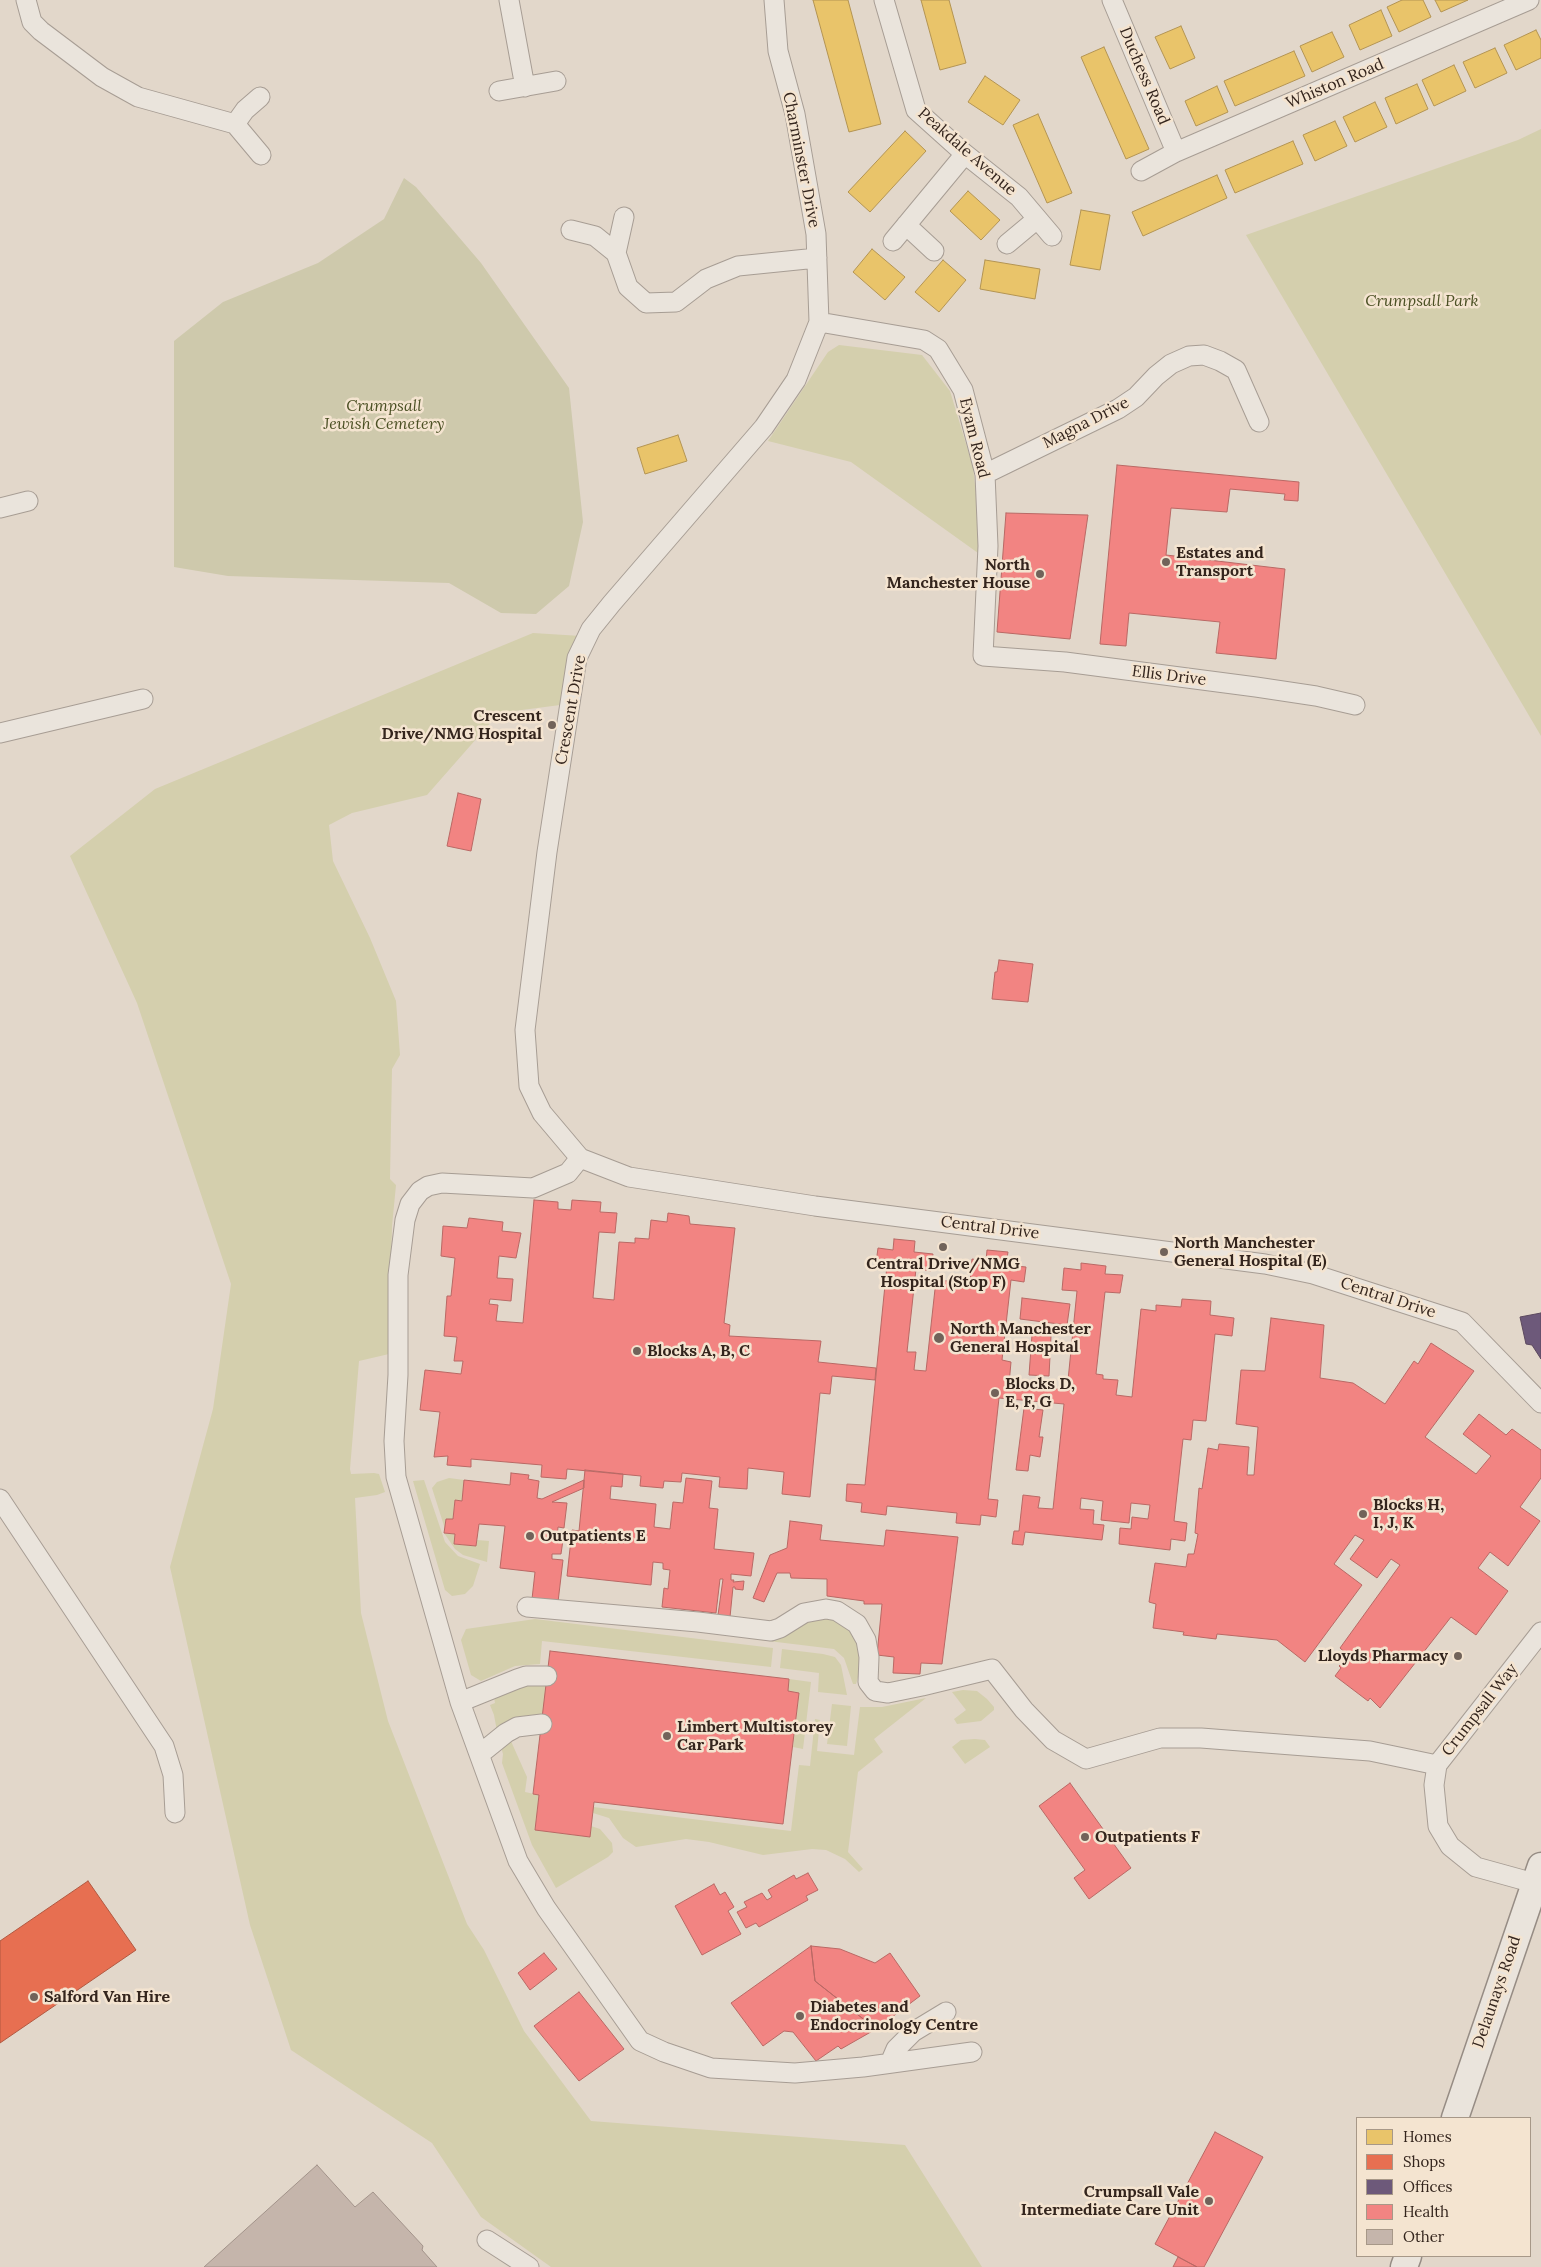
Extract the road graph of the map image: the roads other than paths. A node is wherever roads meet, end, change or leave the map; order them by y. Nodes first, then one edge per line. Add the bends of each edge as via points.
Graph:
1 (26, 0) edge
2 (509, 0) edge
3 (774, 0) edge
4 (884, 0) edge
5 (1112, 0) edge
6 (1529, 0) edge
7 (556, 81) dead end
8 (525, 87) junction
9 (499, 91) dead end
10 (260, 97) dead end
11 (235, 124) junction
12 (1176, 152) junction
13 (965, 154) junction
14 (261, 155) dead end
15 (1142, 170) dead end
16 (624, 217) dead end
17 (1037, 219) junction
18 (906, 225) junction
19 (571, 230) dead end
20 (1052, 236) dead end
21 (893, 241) dead end
22 (1007, 244) dead end
23 (934, 251) dead end
24 (616, 253) junction
25 (817, 258) junction
26 (819, 322) junction
27 (1260, 422) dead end
28 (985, 474) junction
29 (28, 501) dead end
30 (0, 508) edge
31 (982, 656) joint
32 (143, 698) dead end
33 (1355, 705) dead end
34 (0, 733) edge
35 (580, 1158) junction
36 (1541, 1402) edge
37 (0, 1499) edge
38 (527, 1607) dead end
39 (1541, 1632) edge
40 (547, 1676) dead end
41 (460, 1702) junction
42 (542, 1724) dead end
43 (480, 1754) junction
44 (1437, 1765) junction
45 (175, 1813) dead end
46 (1538, 1875) edge
47 (946, 2012) dead end
48 (972, 2052) dead end
49 (890, 2063) junction
50 (1455, 2117) edge
51 (487, 2240) dead end
52 (529, 2267) edge

1 - 11 street via 28,14 41,31 102,77 138,97
2 - 8 street
3 - 25 street, Charminster Drive via 778,51 795,114 816,234
4 - 13 street, Peakdale Avenue via 916,110
5 - 12 street, Duchess Road
6 - 12 street, Whiston Road
7 - 8 street
8 - 9 street
10 - 11 street
11 - 14 street
12 - 15 street, Whiston Road
13 - 17 street, Peakdale Avenue via 1019,198
13 - 18 street
16 - 24 street
17 - 20 street, Peakdale Avenue
17 - 22 street
18 - 21 street
18 - 23 street
19 - 24 street via 595,236
24 - 25 street via 628,287 646,303 676,302 706,279 738,266
25 - 26 street, Charminster Drive
26 - 28 street, Eyam Road via 924,340 938,349 962,390
26 - 35 street, Crescent Drive via 796,380 764,427 591,629 578,658 547,852 525,1030 529,1086 542,1113
27 - 28 street, Magna Drive via 1236,370 1204,355 1189,356 1170,364 1136,397 1118,409
28 - 31 street, Eyam Road via 988,546
29 - 30 street
31 - 33 street, Ellis Drive via 1065,662 1316,696
32 - 34 street
35 - 36 street, Central Drive via 629,1177 760,1198 1265,1264 1313,1274 1462,1322
35 - 41 street via 568,1173 533,1188 442,1183 428,1186 410,1204 405,1220 398,1275 396,1476
37 - 45 street via 164,1746 173,1775
38 - 44 street via 771,1631 804,1613 826,1609 837,1611 857,1624 866,1640 868,1682 879,1693 992,1669 1053,1740 1086,1759 1160,1738 1200,1738 1370,1751
39 - 44 street, Crumpsall Way
40 - 41 street via 526,1676
41 - 43 street
42 - 43 street via 512,1730
43 - 49 street via 523,1871 640,2041 711,2068 795,2073
44 - 46 street, Crumpsall Way via 1434,1808 1438,1826 1450,1846 1476,1867
46 - 50 street, Delaunays Road
47 - 49 street via 913,2032 896,2049
48 - 49 street
51 - 52 street

